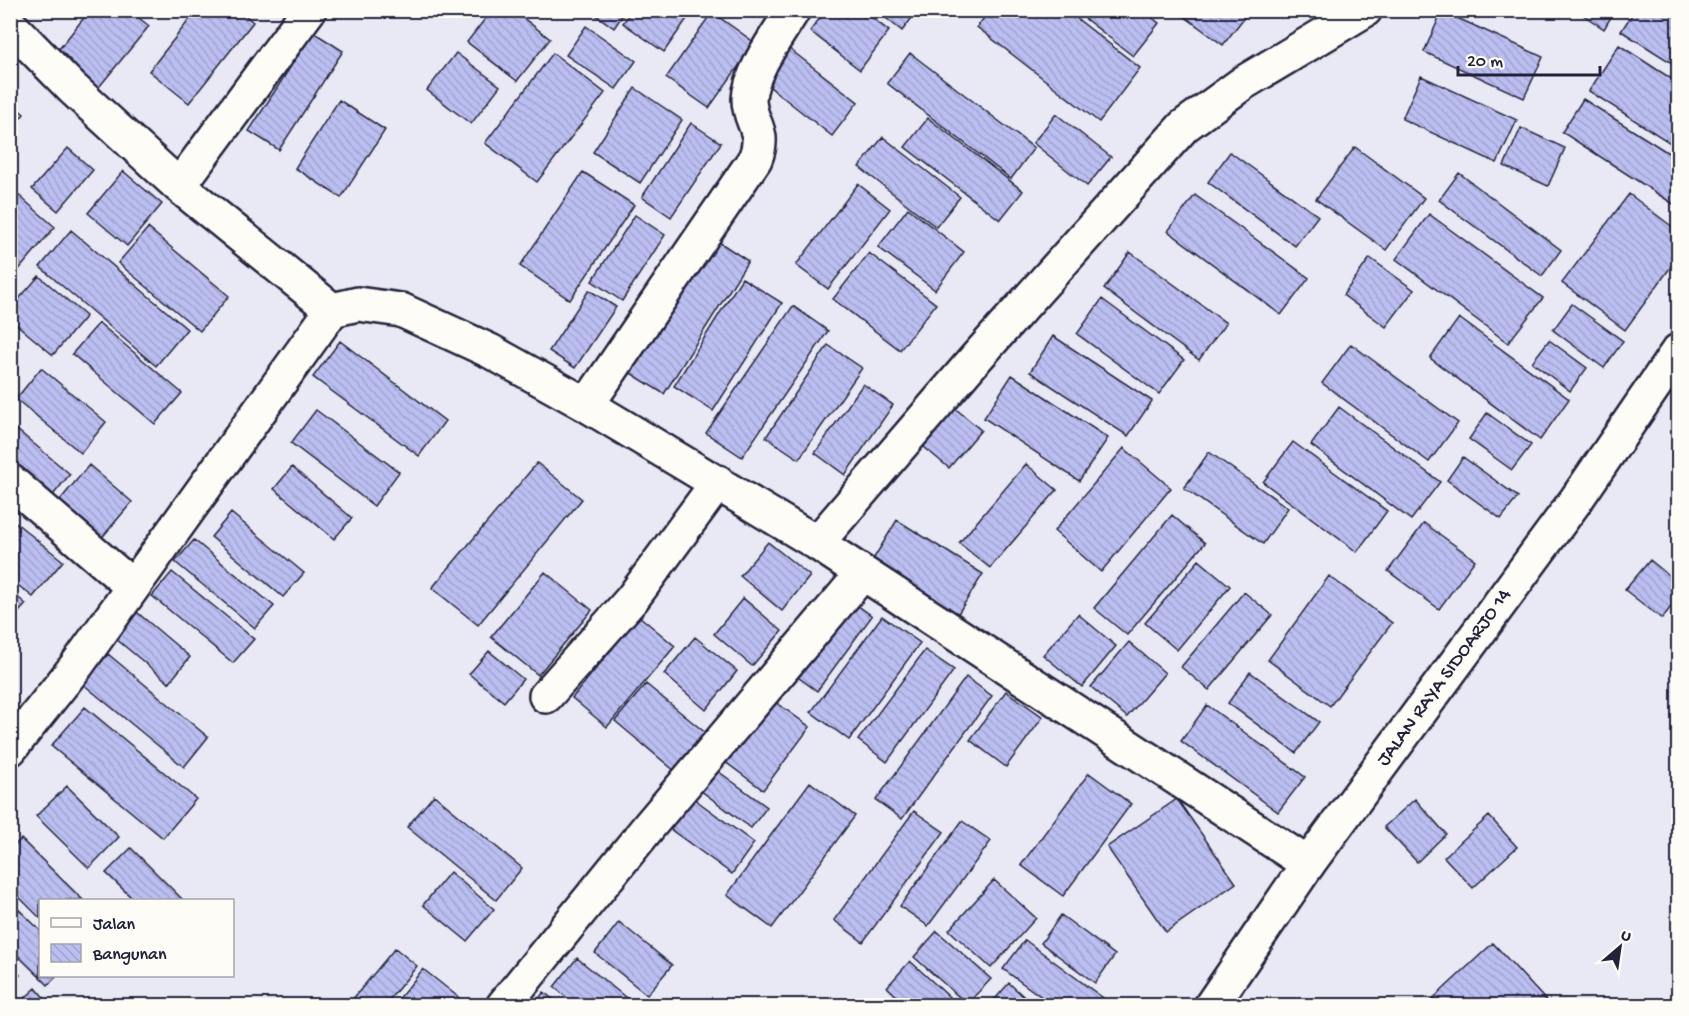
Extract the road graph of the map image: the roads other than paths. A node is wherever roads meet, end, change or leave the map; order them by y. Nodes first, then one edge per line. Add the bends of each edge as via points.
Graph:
1 (309, 10) edge
2 (793, 10) edge
3 (1365, 10) edge
4 (10, 25) edge
5 (179, 186) junction
6 (332, 310) junction
7 (1678, 351) edge
8 (587, 405) junction
9 (10, 481) edge
10 (718, 482) junction
11 (817, 543) junction
12 (863, 573) junction
13 (133, 587) junction
14 (546, 696) dead end
15 (10, 749) edge
16 (1308, 864) junction
17 (503, 1005) edge
18 (1211, 1005) edge

1 - 5 street
2 - 8 street via 750,90 749,102 760,146 755,159
3 - 11 street via 1243,83 1184,126 983,349
4 - 5 street
5 - 6 street
6 - 8 street via 358,304 401,310 490,351
6 - 13 street
7 - 16 street, JALAN RAYA SIDOARJO 14 via 1576,500
8 - 10 street
9 - 13 street
10 - 11 street
10 - 14 street via 632,599
11 - 12 street
12 - 16 street
12 - 17 street
13 - 15 street
16 - 18 street, JALAN RAYA SIDOARJO 14

